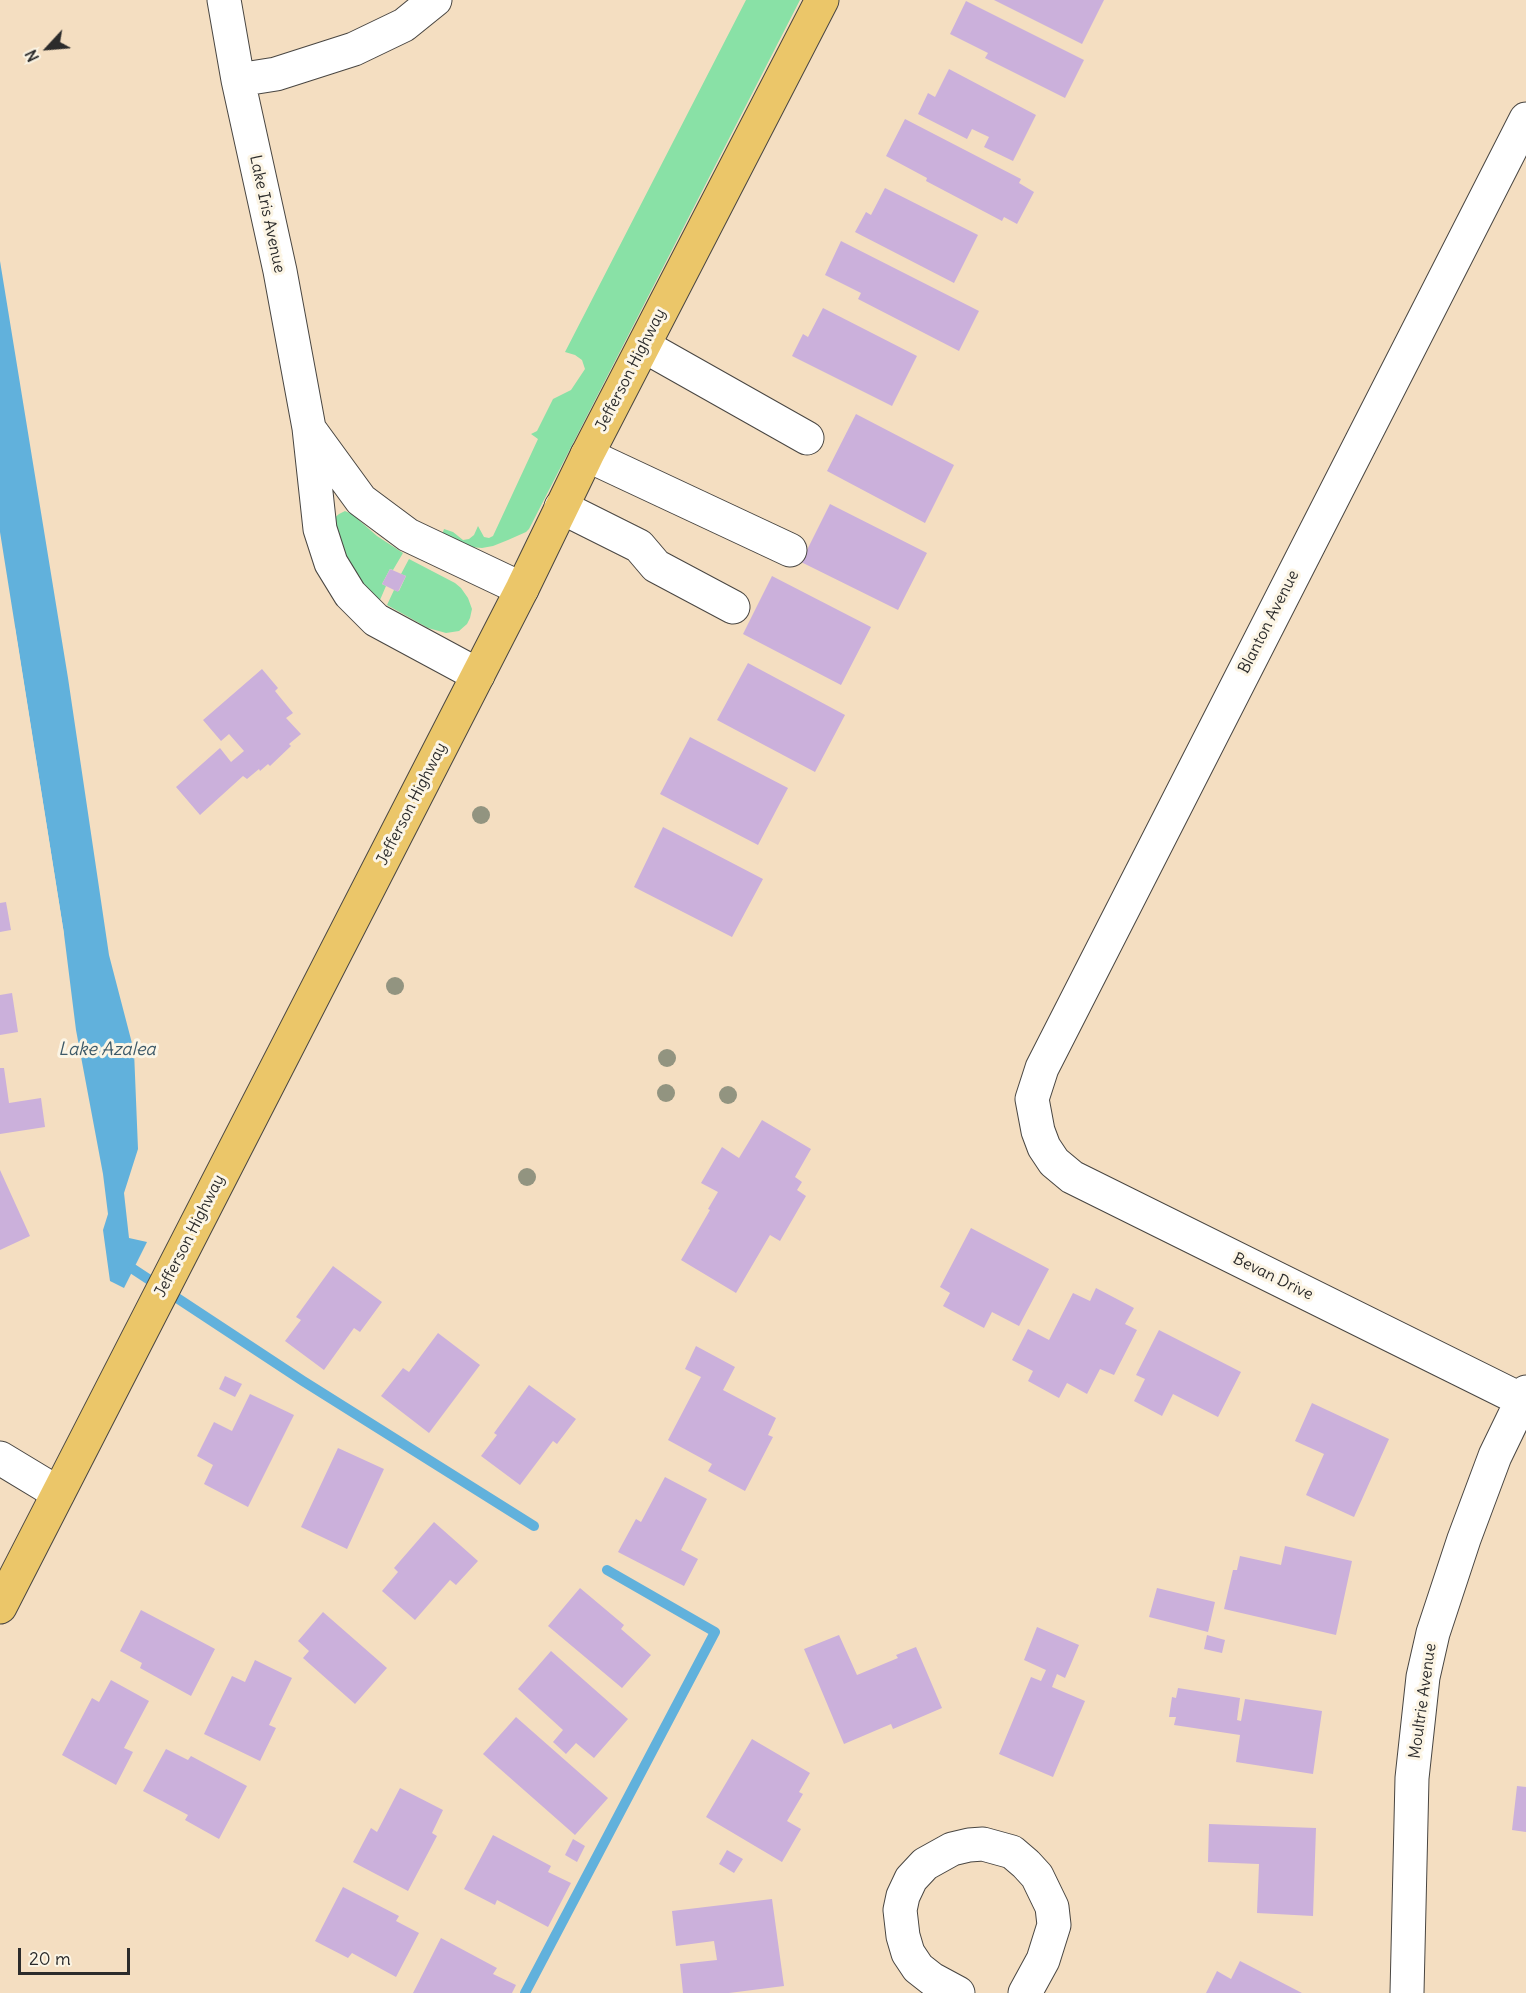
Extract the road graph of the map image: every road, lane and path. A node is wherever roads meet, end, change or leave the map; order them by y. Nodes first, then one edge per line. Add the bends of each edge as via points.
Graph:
1 (224, 0) edge
2 (435, 0) edge
3 (822, 0) edge
4 (238, 80) junction
5 (1526, 119) edge
6 (644, 346) junction
7 (309, 428) junction
8 (807, 438) dead end
9 (587, 455) junction
10 (561, 507) junction
11 (790, 550) dead end
12 (522, 589) junction
13 (733, 607) dead end
14 (478, 675) junction
15 (1038, 1131) joint
16 (1525, 1398) edge
17 (0, 1458) edge
18 (58, 1493) junction
19 (0, 1607) edge
20 (958, 1993) edge
21 (1025, 1993) edge
22 (1407, 1993) edge

1 - 4 street, Lake Iris Avenue
2 - 4 street via 404,25 354,49 276,74
3 - 6 main road, Jefferson Highway
4 - 7 street, Lake Iris Avenue
5 - 15 street, Blanton Avenue via 1042,1068 1032,1099
6 - 8 street
6 - 9 main road, Jefferson Highway
7 - 12 street, Lake Iris Avenue via 370,507 408,535
7 - 14 street, Lake Iris Avenue via 320,528 331,562 350,594 376,620
9 - 10 main road, Jefferson Highway
9 - 11 street
10 - 12 main road, Jefferson Highway
10 - 13 street via 639,546 656,566
12 - 14 main road, Jefferson Highway
14 - 18 main road, Jefferson Highway
15 - 16 street, Bevan Drive via 1054,1162 1072,1177
16 - 22 street, Moultrie Avenue via 1495,1456 1464,1539 1423,1677 1412,1778
17 - 18 street
18 - 19 main road, Jefferson Highway
20 - 21 street via 918,1968 908,1953 900,1910 911,1879 925,1864 952,1849 983,1844 1012,1852 1026,1864 1037,1876 1052,1907 1054,1925 1043,1960

